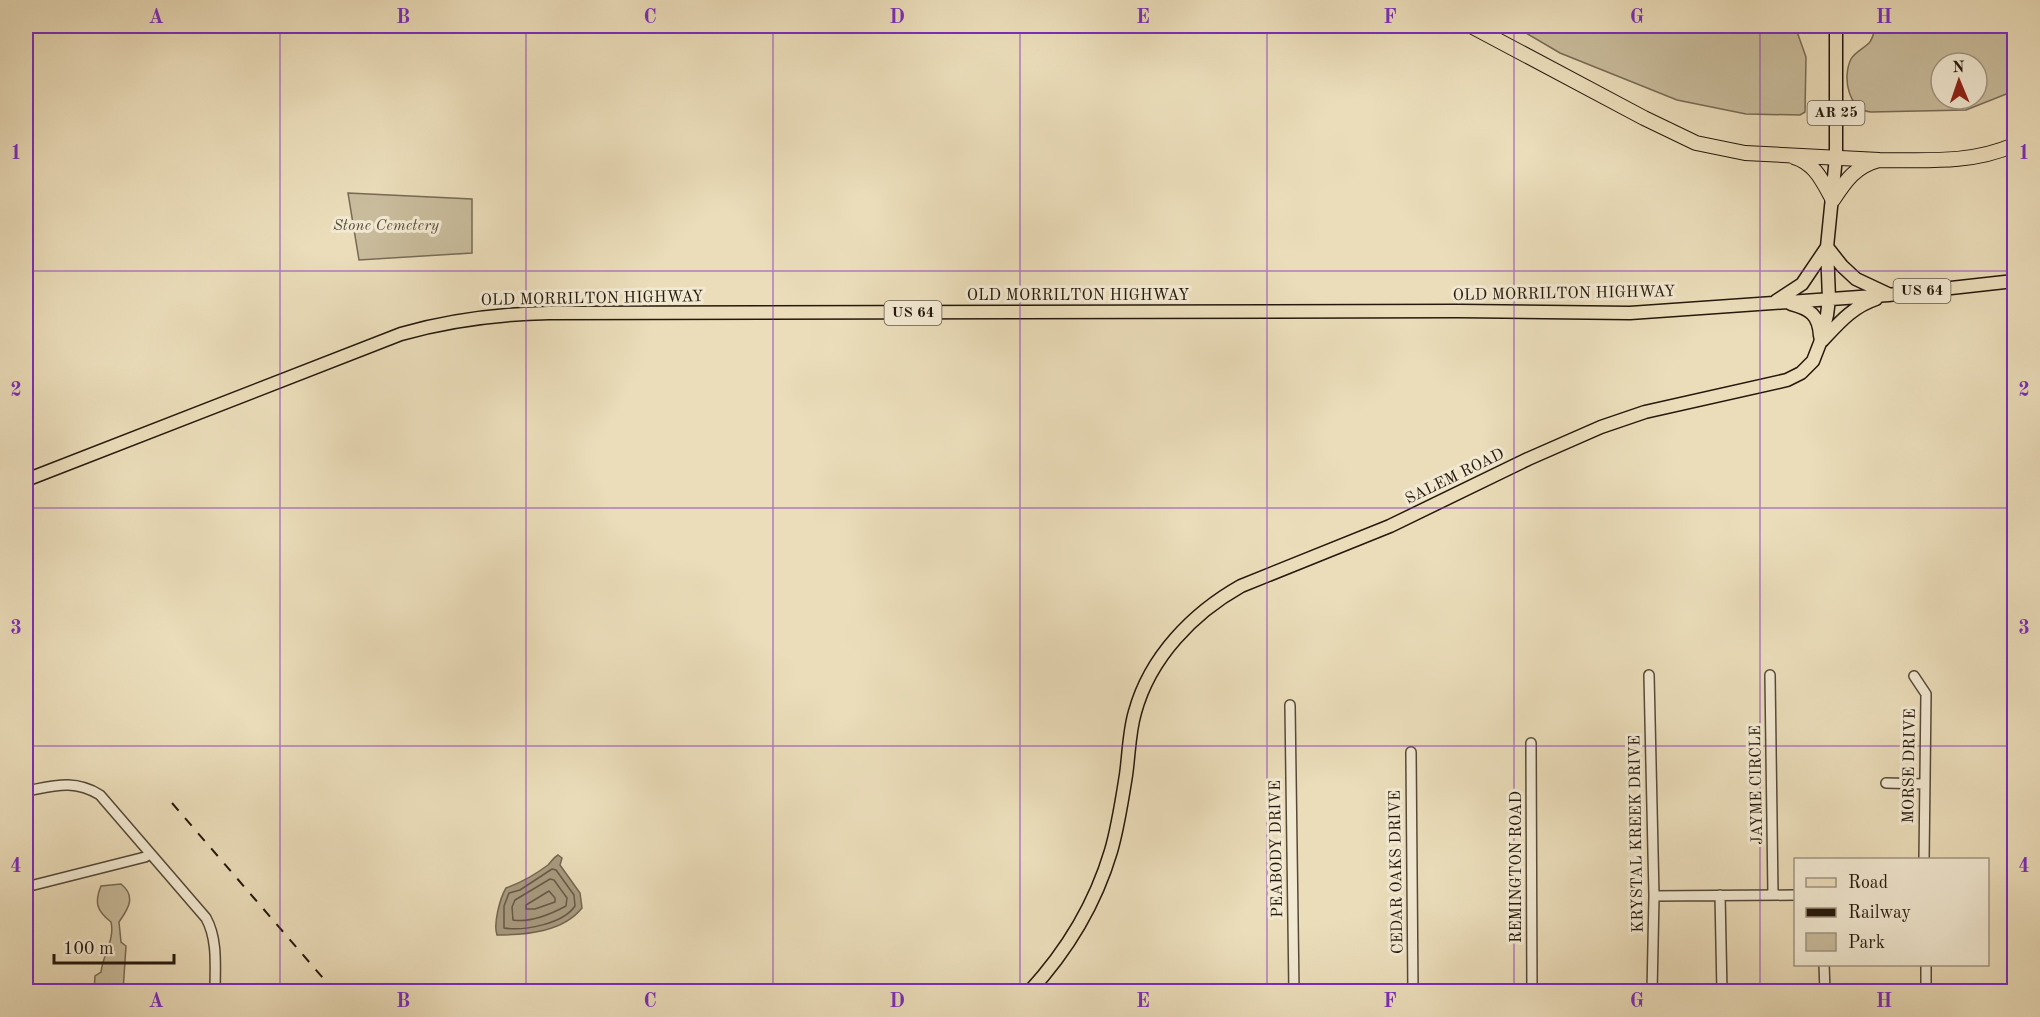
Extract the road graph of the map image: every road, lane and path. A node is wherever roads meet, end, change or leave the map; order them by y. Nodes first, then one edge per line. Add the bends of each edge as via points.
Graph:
1 (1471, 26) edge
2 (1836, 26) edge
3 (2014, 146) edge
4 (1774, 154) junction
5 (1836, 157) junction
6 (1879, 160) junction
7 (1833, 200) junction
8 (1827, 247) junction
9 (2014, 281) edge
10 (1888, 295) junction
11 (1829, 298) junction
12 (1775, 302) junction
13 (1820, 343) junction
14 (26, 480) edge
15 (1649, 675) dead end
16 (1770, 675) dead end
17 (1914, 676) dead end
18 (1290, 705) dead end
19 (1531, 743) dead end
20 (1410, 752) dead end
21 (1886, 783) dead end
22 (1924, 784) junction
23 (26, 791) edge
24 (150, 854) junction
25 (1924, 858) edge
26 (26, 887) edge
27 (1720, 895) junction
28 (1773, 895) junction
29 (1794, 895) edge
30 (1654, 896) junction
31 (1824, 966) edge
32 (1926, 966) edge
33 (215, 992) edge
34 (1029, 992) edge
35 (1294, 992) edge
36 (1413, 992) edge
37 (1532, 992) edge
38 (1652, 992) edge
39 (1722, 992) edge
40 (1825, 992) edge
41 (1926, 992) edge

1 - 4 highway via 1682,138 1713,148
2 - 5 main road, SALEM ROAD / AR 25
3 - 6 highway via 1959,160
4 - 5 highway
4 - 7 highway via 1808,163
5 - 6 highway
5 - 7 main road, SALEM ROAD / AR 25
6 - 7 highway via 1852,173
7 - 8 main road, SALEM ROAD / AR 25
8 - 10 main road via 1856,279
8 - 11 main road, SALEM ROAD / AR 25
8 - 12 main road via 1802,284
9 - 10 main road, OLD MORRILTON HIGHWAY / US 64
10 - 11 main road, OLD MORRILTON HIGHWAY / US 64
10 - 13 main road via 1855,308
11 - 12 main road, OLD MORRILTON HIGHWAY / US 64
11 - 13 main road, SALEM ROAD
12 - 13 main road via 1810,310 1818,321
12 - 14 main road, OLD MORRILTON HIGHWAY / US 64 via 1630,313 549,313 480,317 421,328 388,339
13 - 34 main road, SALEM ROAD via 1813,361 1787,380 1645,412 1601,427 1409,518 1221,597 1185,628 1161,656 1143,688 1135,712 1117,829 1103,875 1083,921
15 - 30 street, KRYSTAL KREEK DRIVE
16 - 28 street, JAYME CIRCLE
17 - 22 street, MORSE DRIVE via 1926,694
18 - 35 street, PEABODY DRIVE
19 - 37 street, REMINGTON ROAD
20 - 36 street, CEDAR OAKS DRIVE
21 - 22 street
22 - 25 street, MORSE DRIVE
23 - 24 street via 86,787 100,795
24 - 26 street
24 - 33 street via 197,906 212,930
27 - 28 street
27 - 30 street
27 - 39 street
28 - 29 street
30 - 38 street, KRYSTAL KREEK DRIVE
31 - 40 street
32 - 41 street

